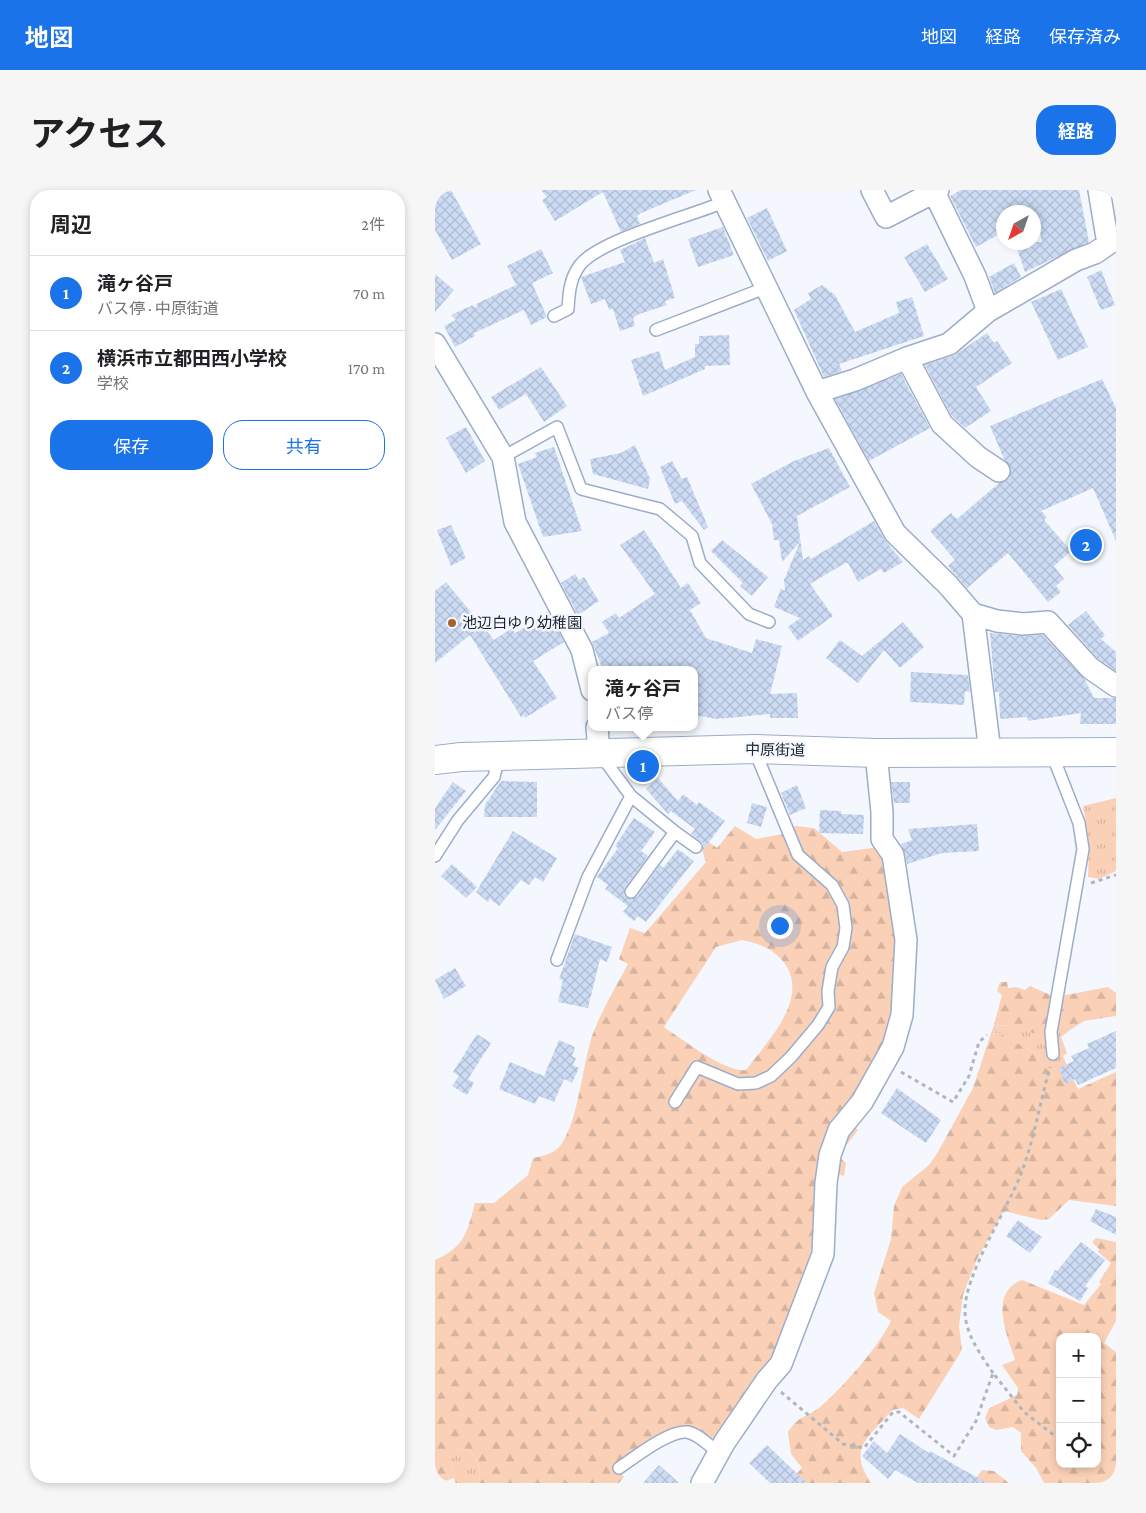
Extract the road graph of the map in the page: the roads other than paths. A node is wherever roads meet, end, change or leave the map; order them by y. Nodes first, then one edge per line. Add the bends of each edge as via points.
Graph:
1 (872, 190) edge
2 (1099, 190) edge
3 (936, 191) edge
4 (721, 196) edge
5 (1112, 243) edge
6 (765, 288) junction
7 (988, 311) junction
8 (554, 316) dead end
9 (656, 330) dead end
10 (435, 344) edge
11 (907, 358) junction
12 (817, 392) junction
13 (503, 457) junction
14 (999, 472) dead end
15 (973, 614) junction
16 (769, 622) dead end
17 (588, 674) edge
18 (1116, 686) edge
19 (597, 740) edge
20 (755, 749) junction
21 (990, 752) junction
22 (1116, 752) edge
23 (876, 753) junction
24 (1052, 753) junction
25 (499, 756) junction
26 (435, 760) edge
27 (631, 796) junction
28 (675, 832) junction
29 (696, 847) dead end
30 (435, 856) edge
31 (631, 892) dead end
32 (557, 960) dead end
33 (1053, 1054) road end
34 (675, 1102) dead end
35 (719, 1453) junction
36 (619, 1468) dead end
37 (702, 1483) edge

1 - 3 street via 886,217
2 - 5 street
3 - 7 street
4 - 6 street
4 - 8 lane via 603,247 581,263 569,290 569,308
5 - 7 street
6 - 9 lane
6 - 12 street
7 - 11 street via 949,344
10 - 13 street
11 - 12 street
11 - 14 street via 942,424
12 - 15 street via 895,533
13 - 16 lane via 557,427 581,490 660,509 692,536 700,563 749,614
13 - 17 street via 515,522 582,650
15 - 18 street via 1023,624 1056,618 1091,668
15 - 21 street
19 - 20 main road, 中原街道
19 - 25 main road, 中原街道
19 - 27 lane
20 - 23 main road, 中原街道
20 - 34 lane via 798,855 832,885 843,905 846,928 843,947 832,967 829,1007 819,1025 791,1058 771,1076 756,1083 738,1084 697,1067
21 - 23 main road, 中原街道
21 - 24 main road, 中原街道
22 - 24 main road, 中原街道
23 - 35 street via 882,839 893,855 906,940 902,1015 893,1047 861,1102 839,1130 830,1155 823,1254 781,1364 772,1384
24 - 33 lane via 1079,823 1083,849 1051,1032
25 - 26 main road, 中原街道
25 - 30 lane via 494,777 458,820
27 - 28 lane
27 - 32 lane via 588,877
28 - 29 lane
28 - 31 lane
35 - 36 lane via 698,1437 680,1432
35 - 37 street

